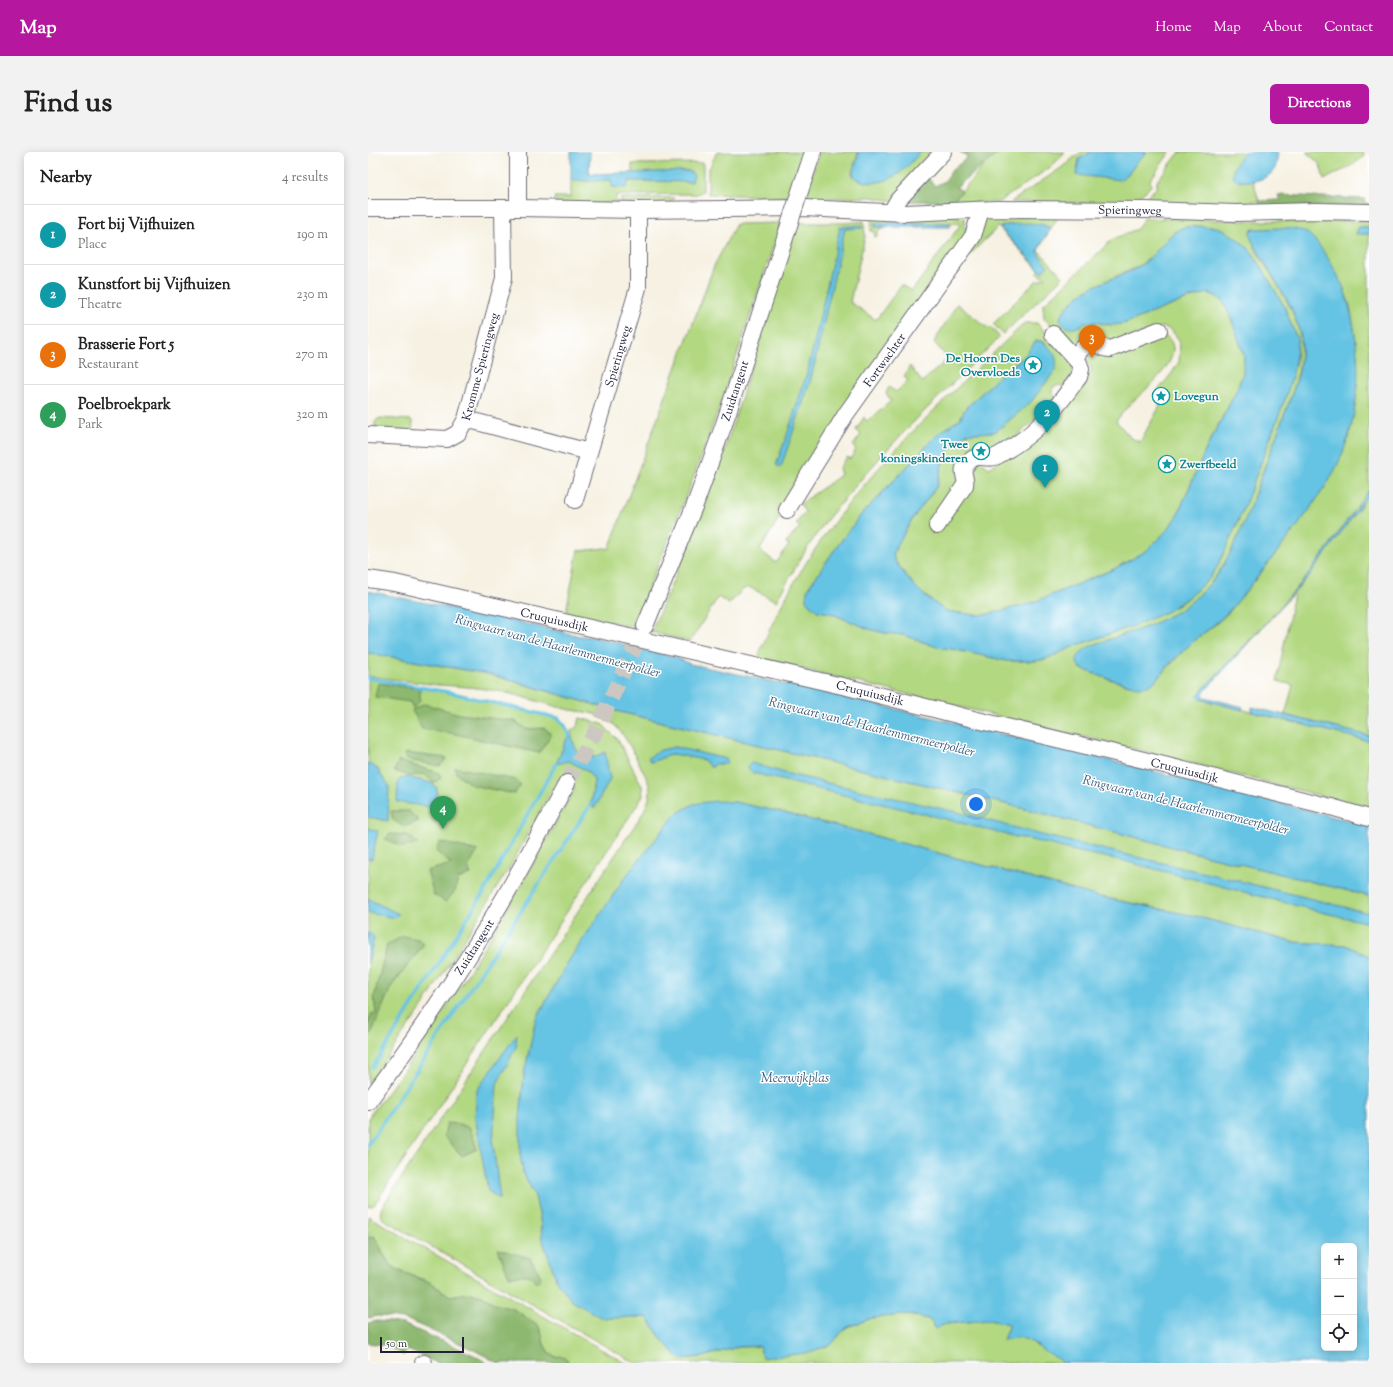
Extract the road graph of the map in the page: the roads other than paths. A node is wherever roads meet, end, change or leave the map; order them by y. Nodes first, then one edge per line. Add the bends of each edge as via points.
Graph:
1 (518, 152) edge
2 (813, 152) edge
3 (943, 152) edge
4 (368, 208) edge
5 (510, 208) junction
6 (638, 210) junction
7 (981, 210) junction
8 (891, 212) junction
9 (1369, 212) edge
10 (1159, 330) dead end
11 (1053, 334) dead end
12 (1074, 357) junction
13 (466, 419) junction
14 (368, 435) edge
15 (589, 452) junction
16 (575, 500) dead end
17 (787, 510) dead end
18 (937, 526) dead end
19 (368, 579) edge
20 (645, 626) tunnel mouth
21 (567, 783) tunnel mouth
22 (1369, 818) edge
23 (368, 1102) edge

1 - 5 street, Kromme Spieringweg
2 - 20 street, Zuidtangent, bridge via 724,424 696,502
3 - 8 street via 898,200
4 - 5 street, Spieringweg
5 - 6 street, Spieringweg
5 - 13 street, Kromme Spieringweg via 504,278
6 - 8 street, Spieringweg via 804,208
6 - 15 street, Spieringweg via 638,288
7 - 8 street, Spieringweg
7 - 9 street, Spieringweg
7 - 17 street, Fortwachter via 973,236 846,414
10 - 12 street via 1110,349 1088,344
11 - 12 street
12 - 18 street via 1081,369 1079,377 1047,418 998,456 974,458 965,465 965,485
13 - 14 street, Kromme Spieringweg via 458,433 446,439
13 - 15 street
15 - 16 street, Spieringweg
19 - 22 street, Cruquiusdijk via 395,583 851,688
21 - 23 street, Zuidtangent via 504,898 452,983

